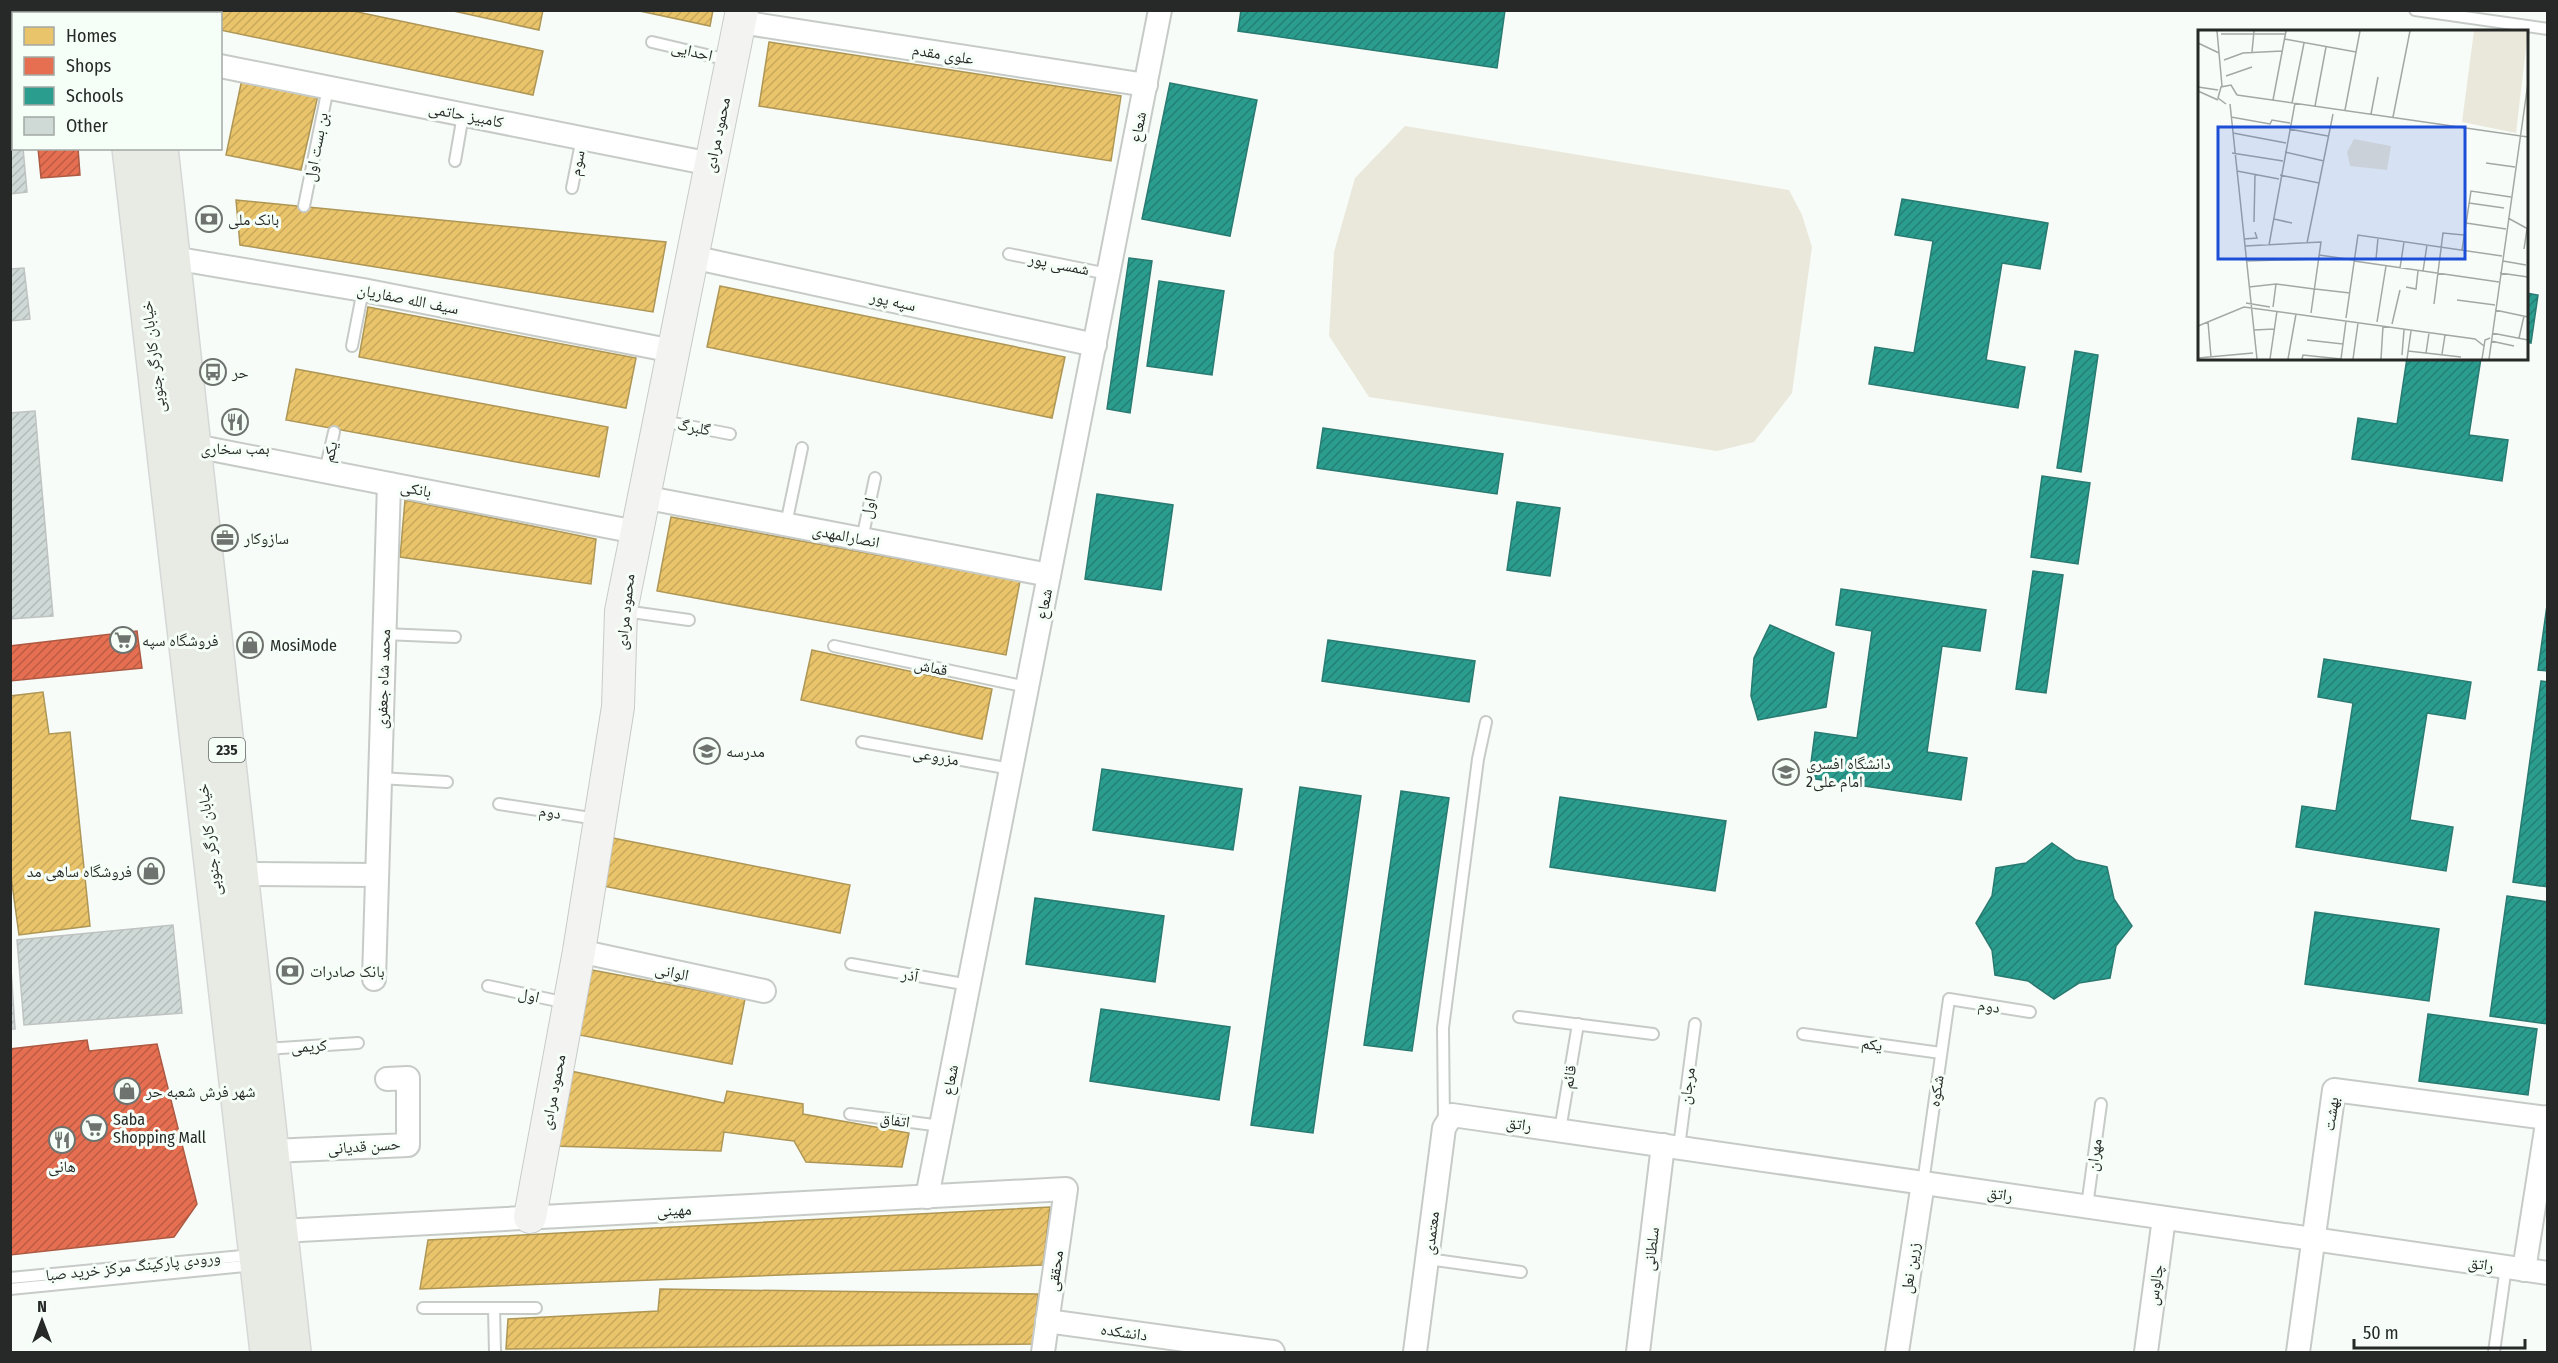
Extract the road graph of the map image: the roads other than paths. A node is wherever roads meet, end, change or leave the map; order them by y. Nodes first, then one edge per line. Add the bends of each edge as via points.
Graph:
1 (1160, 10) edge
2 (2415, 10) edge
3 (741, 16) edge
4 (2547, 29) edge
5 (652, 42) dead end
6 (732, 61) junction
7 (222, 66) edge
8 (1146, 85) junction
9 (328, 88) junction
10 (463, 115) junction
11 (582, 138) junction
12 (130, 150) edge
13 (161, 150) edge
14 (455, 161) dead end
15 (711, 164) junction
16 (572, 188) dead end
17 (304, 206) dead end
18 (1009, 254) dead end
19 (692, 257) junction
20 (158, 259) junction
21 (1108, 274) junction
22 (363, 290) junction
23 (1095, 345) junction
24 (352, 346) dead end
25 (673, 351) junction
26 (658, 420) junction
27 (334, 432) dead end
28 (730, 434) dead end
29 (195, 446) junction
30 (802, 448) dead end
31 (325, 471) junction
32 (875, 478) dead end
33 (389, 484) junction
34 (643, 497) junction
35 (786, 524) junction
36 (636, 532) junction
37 (862, 538) junction
38 (1049, 574) junction
39 (621, 611) junction
40 (689, 620) dead end
41 (384, 634) junction
42 (455, 637) dead end
43 (834, 646) dead end
44 (1027, 687) junction
45 (1486, 722) dead end
46 (862, 742) dead end
47 (1011, 769) junction
48 (380, 778) junction
49 (447, 782) dead end
50 (500, 804) dead end
51 (600, 820) junction
52 (241, 874) junction
53 (377, 875) junction
54 (579, 951) junction
55 (851, 964) dead end
56 (374, 979) dead end
57 (488, 986) dead end
58 (969, 986) junction
59 (764, 991) dead end
60 (1949, 999) joint
61 (570, 1004) junction
62 (2030, 1012) dead end
63 (1519, 1017) dead end
64 (1578, 1024) junction
65 (1695, 1024) dead end
66 (1653, 1034) dead end
67 (1803, 1034) dead end
68 (358, 1043) dead end
69 (259, 1050) junction
70 (1941, 1053) junction
71 (387, 1079) dead end
72 (2101, 1104) dead end
73 (850, 1114) dead end
74 (2547, 1118) edge
75 (1448, 1121) junction
76 (941, 1126) junction
77 (1560, 1130) junction
78 (1671, 1146) junction
79 (272, 1151) junction
80 (1923, 1183) junction
81 (1066, 1189) joint
82 (927, 1197) junction
83 (2087, 1206) junction
84 (530, 1217) junction
85 (2164, 1218) junction
86 (281, 1231) junction
87 (2314, 1239) junction
88 (256, 1259) junction
89 (1428, 1259) junction
90 (2515, 1268) junction
91 (1521, 1272) dead end
92 (2547, 1273) edge
93 (10, 1278) edge
94 (10, 1289) edge
95 (423, 1308) dead end
96 (494, 1308) junction
97 (536, 1308) dead end
98 (1047, 1321) junction
99 (267, 1353) edge
100 (294, 1353) edge
101 (495, 1353) edge
102 (1043, 1353) edge
103 (1273, 1353) edge
104 (1415, 1353) edge
105 (1638, 1353) edge
106 (1898, 1353) edge
107 (2146, 1353) edge
108 (2298, 1353) edge
109 (2494, 1353) edge

1 - 8 street, شعاع
2 - 4 lane
3 - 6 street, محمود مرادی
3 - 8 street, علوی مقدم
5 - 6 lane, احدایی
6 - 15 street, محمود مرادی
7 - 9 street, کامبیز حاتمی
8 - 21 street, شعاع
9 - 10 street, کامبیز حاتمی
9 - 17 lane, بن بست اول
10 - 11 street, کامبیز حاتمی
10 - 14 lane
11 - 15 street, کامبیز حاتمی
11 - 16 lane, سوم
12 - 20 main road, خیابان کارگر جنوبی / 235
13 - 20 main road, خیابان کارگر جنوبی / 235
15 - 19 street, محمود مرادی
18 - 21 lane, شمسی پور
19 - 23 street, سپه پور
19 - 25 street, محمود مرادی
20 - 22 street, سیف الله صفاریان
20 - 29 main road, خیابان کارگر جنوبی / 235
20 - 88 main road, خیابان کارگر جنوبی / 235
21 - 23 street, شعاع
22 - 24 lane
22 - 25 street, سیف الله صفاریان
23 - 38 street, شعاع
25 - 26 street, محمود مرادی
26 - 28 lane, گلبرگ
26 - 34 street, محمود مرادی
27 - 31 lane, یکم
29 - 31 street, بانکی
29 - 52 main road, خیابان کارگر جنوبی / 235
30 - 35 lane
31 - 33 street, بانکی
32 - 37 lane, اول
33 - 36 street, بانکی
33 - 41 street, محمد شاه جعفری
34 - 35 street, انصارالمهدی
34 - 36 street, محمود مرادی
35 - 37 street, انصارالمهدی
36 - 39 street, محمود مرادی
37 - 38 street, انصارالمهدی
38 - 44 street, شعاع
39 - 40 lane
39 - 51 street, محمود مرادی via 618,707
41 - 42 lane
41 - 48 street, محمد شاه جعفری
43 - 44 lane, قماش
44 - 47 street, شعاع
45 - 75 lane via 1443,1028
46 - 47 lane, مزروعی
47 - 58 street, شعاع
48 - 49 lane
48 - 53 street, محمد شاه جعفری
50 - 51 lane, دوم
51 - 54 street, محمود مرادی
52 - 53 street
52 - 69 main road, خیابان کارگر جنوبی / 235
53 - 56 street, محمد شاه جعفری
54 - 59 street, الوانی
54 - 61 street, محمود مرادی
55 - 58 lane, آذر
57 - 61 lane, اول
58 - 76 street, شعاع
60 - 62 lane, دوم
60 - 70 lane, شکوه
61 - 84 street, محمود مرادی
63 - 64 lane
64 - 66 lane
64 - 77 lane, قائم
65 - 78 lane, مرجان
67 - 70 lane, یکم
68 - 69 lane, کریمی
69 - 79 main road, خیابان کارگر جنوبی / 235
70 - 80 lane, شکوه
71 - 79 street, حسن قدیانی via 408,1078 408,1145
72 - 83 lane, مهران
73 - 76 lane, اتفاق
74 - 87 street, بهشت via 2334,1090
74 - 90 street
75 - 77 street, راتق
75 - 89 street, معتمدی
76 - 82 street, شعاع
77 - 78 street, راتق
78 - 80 street, راتق
78 - 105 street, سلطانی
79 - 86 main road, خیابان کارگر جنوبی / 235
80 - 83 street, راتق
80 - 106 street, زرین نعل
81 - 82 street, مهینی
81 - 98 street, محققی
82 - 84 street, مهینی
83 - 85 street, راتق
84 - 86 street, مهینی
85 - 87 street, راتق
85 - 107 street, چالوس
86 - 100 main road, خیابان کارگر جنوبی / 235
87 - 90 street, راتق
87 - 108 street, بهشت
88 - 93 lane, ورودی پارکینگ مرکز خرید صبا
88 - 94 lane
88 - 99 main road, خیابان کارگر جنوبی / 235
89 - 91 lane
89 - 104 street, معتمدی
90 - 92 street, راتق
90 - 109 lane
95 - 96 lane
96 - 97 lane
96 - 101 lane
98 - 102 street, محققی
98 - 103 street, دانشکده

